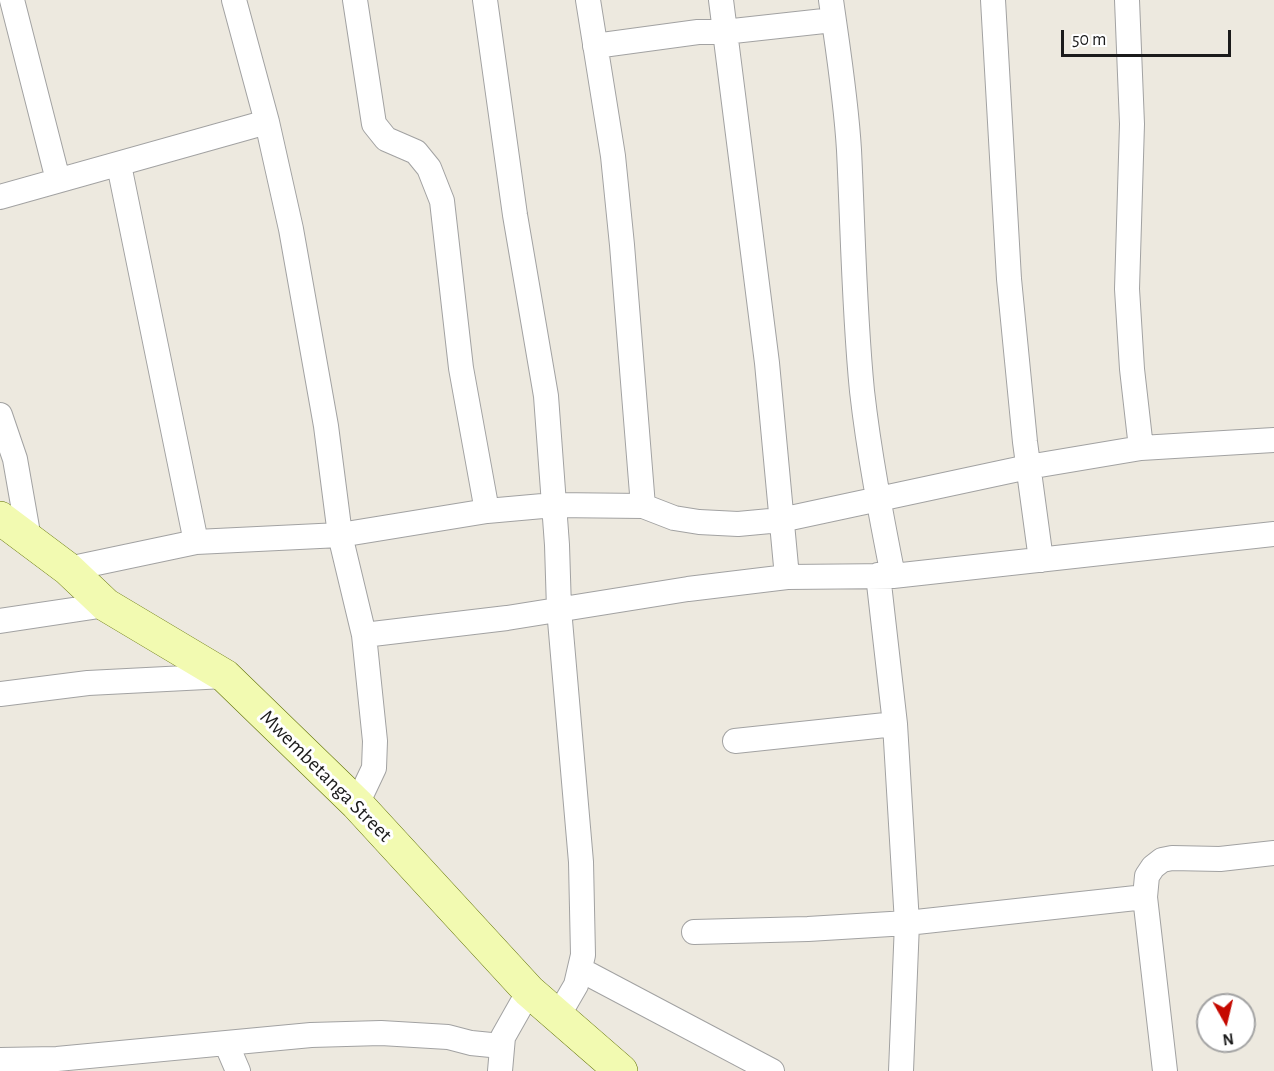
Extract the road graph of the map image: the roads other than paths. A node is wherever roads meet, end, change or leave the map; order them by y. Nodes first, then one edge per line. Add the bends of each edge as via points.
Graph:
1 (12, 0) edge
2 (234, 0) edge
3 (355, 0) edge
4 (485, 0) edge
5 (588, 0) edge
6 (721, 0) edge
7 (993, 0) edge
8 (1127, 0) edge
9 (832, 10) edge
10 (724, 32) junction
11 (595, 46) junction
12 (267, 122) junction
13 (119, 165) junction
14 (58, 180) junction
15 (0, 197) edge
16 (0, 416) edge
17 (1274, 440) edge
18 (1141, 448) junction
19 (1028, 467) junction
20 (879, 500) junction
21 (554, 505) junction
22 (643, 506) junction
23 (487, 511) junction
24 (0, 518) edge
25 (781, 520) junction
26 (1274, 534) edge
27 (340, 535) junction
28 (29, 540) junction
29 (196, 542) junction
30 (1041, 560) junction
31 (68, 568) junction
32 (886, 575) junction
33 (787, 577) junction
34 (106, 605) junction
35 (559, 609) junction
36 (0, 621) edge
37 (364, 636) junction
38 (225, 676) junction
39 (0, 694) edge
40 (895, 724) junction
41 (735, 741) dead end
42 (357, 804) junction
43 (1274, 854) edge
44 (1145, 897) junction
45 (907, 923) junction
46 (694, 932) dead end
47 (581, 970) junction
48 (529, 991) junction
49 (558, 1016) junction
50 (226, 1043) junction
51 (501, 1046) junction
52 (0, 1060) edge
53 (238, 1071) edge
54 (500, 1071) edge
55 (621, 1071) edge
56 (772, 1071) edge
57 (901, 1071) edge
58 (1166, 1071) edge

1 - 14 street
2 - 12 street
3 - 23 street via 374,124 386,139 416,152 429,168 442,201 461,368
4 - 21 street via 515,215 546,396
5 - 11 street
6 - 10 street
7 - 19 street via 1008,268
8 - 18 street via 1132,124 1127,289
9 - 10 street
9 - 20 street via 849,149 862,384
10 - 11 street
10 - 25 street via 767,363
11 - 22 street via 613,156
12 - 13 street
12 - 27 street via 303,294
13 - 14 street
13 - 29 street
14 - 15 street
16 - 28 street via 15,459
17 - 18 street
18 - 19 street
19 - 20 street
19 - 30 street
20 - 25 street
20 - 32 street
21 - 22 street
21 - 23 street
21 - 35 street
22 - 25 street via 674,518 699,522
23 - 27 street
24 - 28 street, Mwembetanga Street
25 - 33 street
26 - 30 street
27 - 29 street
27 - 37 street
28 - 31 street, Mwembetanga Street
29 - 31 street
30 - 32 street
31 - 34 street, Mwembetanga Street
32 - 33 street
32 - 40 street
33 - 35 street
34 - 36 street
34 - 38 street, Mwembetanga Street
35 - 37 street
35 - 47 street via 581,862
37 - 42 street via 375,741 374,768
38 - 39 street via 88,683
38 - 42 street, Mwembetanga Street
40 - 41 street
40 - 45 street
42 - 48 street, Mwembetanga Street
43 - 44 street via 1162,861 1147,876
44 - 45 street
44 - 58 street
45 - 46 street
45 - 57 street
47 - 49 street
47 - 56 street
48 - 49 street, Mwembetanga Street
48 - 51 street via 502,1037
49 - 55 street, Mwembetanga Street
50 - 51 street via 381,1033 448,1037
50 - 52 street via 57,1059
50 - 53 street
51 - 54 street

